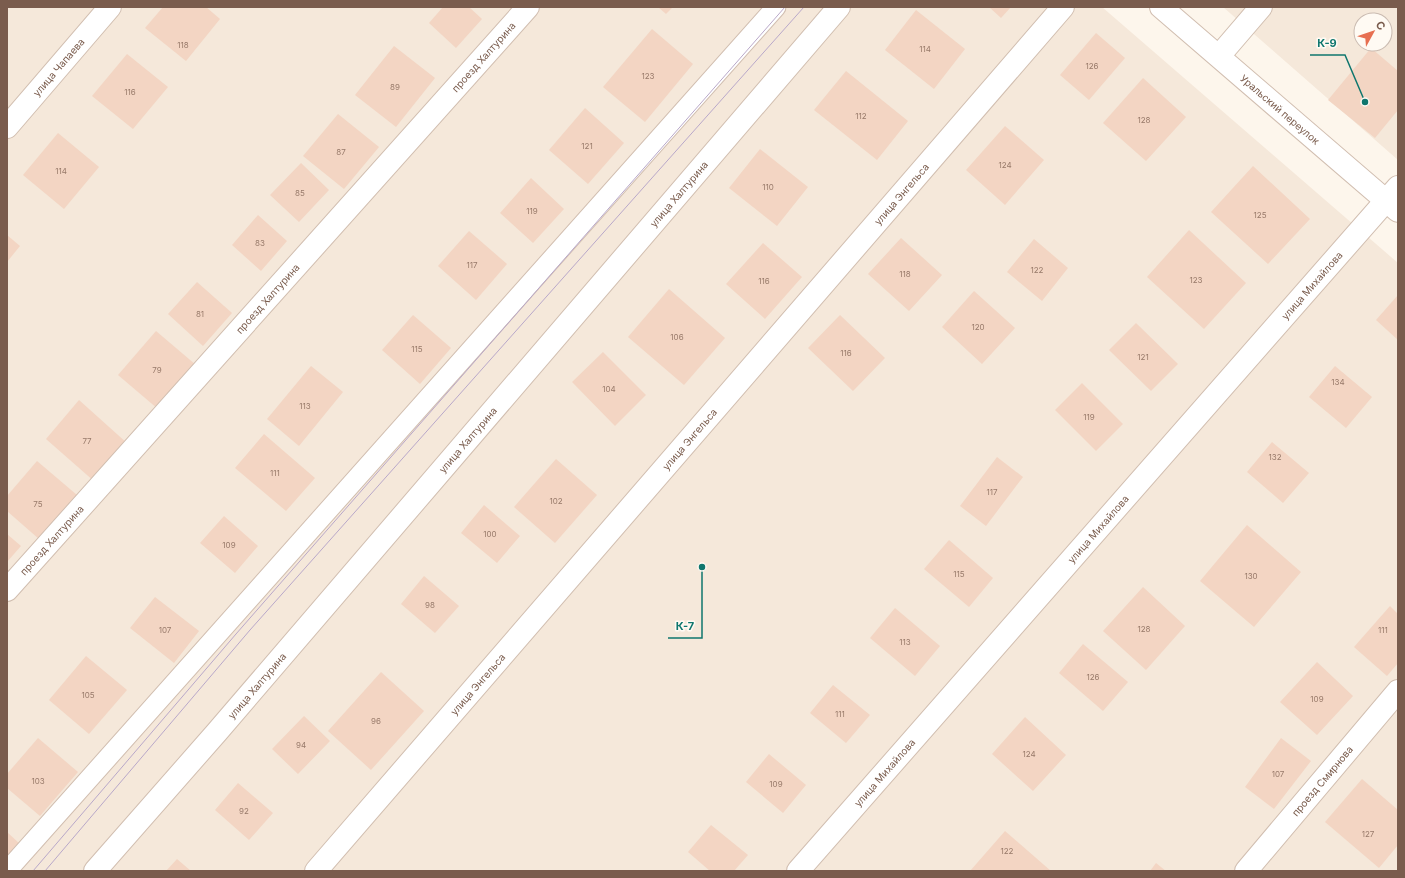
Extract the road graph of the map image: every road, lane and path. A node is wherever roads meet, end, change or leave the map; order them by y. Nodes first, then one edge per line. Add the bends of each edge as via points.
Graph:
1 (110, 7) edge
2 (528, 7) edge
3 (776, 7) edge
4 (839, 7) edge
5 (1063, 7) edge
6 (1161, 7) edge
7 (1261, 7) edge
8 (1219, 56) junction
9 (7, 127) edge
10 (1394, 200) edge
11 (7, 590) edge
12 (1398, 691) edge
13 (7, 871) edge
14 (95, 871) edge
15 (316, 871) edge
16 (798, 871) edge
17 (1246, 871) edge

1 - 9 street, улица Чапаева
2 - 11 street, проезд Халтурина
3 - 13 lane
4 - 14 street, улица Халтурина
5 - 15 street, улица Энгельса
6 - 8 street, Уральский переулок
7 - 8 street
8 - 10 street, Уральский переулок
10 - 16 street, улица Михайлова
12 - 17 street, проезд Смирнова

